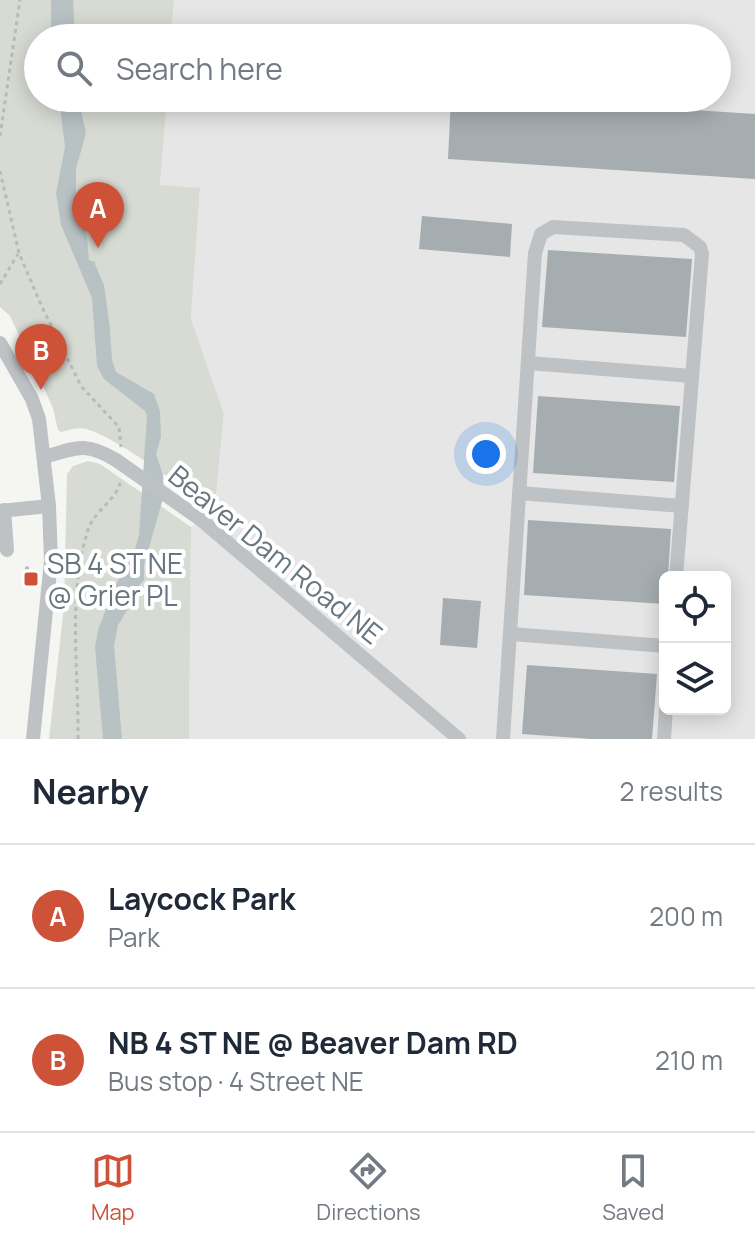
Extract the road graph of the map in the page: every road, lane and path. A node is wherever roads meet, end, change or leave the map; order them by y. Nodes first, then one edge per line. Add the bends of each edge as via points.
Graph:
1 (20, 0) edge
2 (0, 136) edge
3 (19, 253) dead end
4 (0, 284) edge
5 (0, 343) edge
6 (528, 363) junction
7 (692, 376) junction
8 (45, 457) junction
9 (519, 493) junction
10 (49, 506) junction
11 (682, 506) junction
12 (2, 511) edge
13 (7, 550) dead end
14 (25, 568) dead end
15 (32, 568) dead end
16 (677, 571) edge
17 (511, 634) junction
18 (659, 646) edge
19 (666, 715) edge
20 (33, 739) edge
21 (459, 739) edge
22 (503, 739) edge
23 (664, 739) edge

1 - 2 path
3 - 4 path
5 - 8 street via 32,399
6 - 7 street
6 - 7 street via 535,253 541,234 553,227 684,235 697,242 702,254
6 - 9 street
7 - 11 street
8 - 10 street
8 - 21 street, Beaver Dam Road NE, bridge via 86,446 116,460 200,519
9 - 11 street
9 - 17 street
10 - 12 street
10 - 20 street via 50,586
11 - 16 street
12 - 13 street
14 - 15 path
17 - 18 street
17 - 22 street
19 - 23 street

